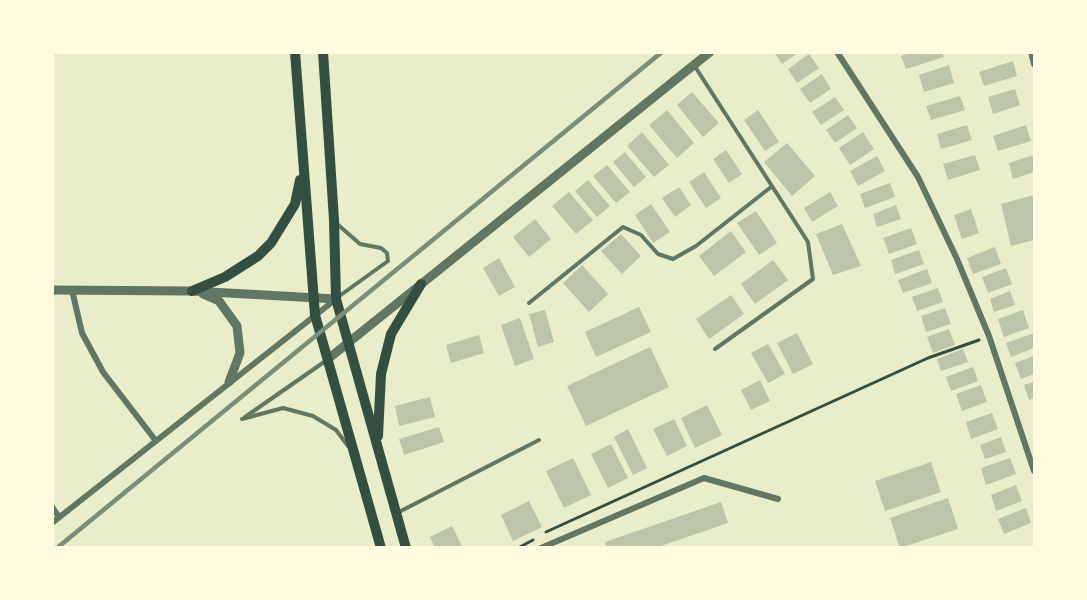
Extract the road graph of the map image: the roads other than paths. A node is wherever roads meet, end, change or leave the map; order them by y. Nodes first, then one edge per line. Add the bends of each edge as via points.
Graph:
1 (295, 52) edge
2 (323, 52) edge
3 (710, 52) edge
4 (837, 52) edge
5 (1031, 52) edge
6 (1035, 64) edge
7 (694, 65) junction
8 (303, 159) junction
9 (771, 187) junction
10 (334, 220) junction
11 (421, 284) junction
12 (52, 290) edge
13 (72, 290) junction
14 (192, 291) junction
15 (312, 297) junction
16 (336, 299) junction
17 (529, 303) dead end
18 (315, 315) junction
19 (348, 344) junction
20 (715, 350) dead end
21 (328, 359) junction
22 (230, 382) junction
23 (539, 440) dead end
24 (156, 441) junction
25 (378, 451) junction
26 (356, 456) junction
27 (1035, 471) edge
28 (778, 499) dead end
29 (52, 507) edge
30 (396, 514) junction
31 (59, 518) junction
32 (52, 523) edge
33 (381, 548) edge
34 (406, 548) edge
35 (541, 548) edge

1 - 8 main road
2 - 10 main road
3 - 7 street
4 - 27 street via 918,177 957,259 989,336
5 - 6 street
7 - 9 lane
7 - 11 street
8 - 14 main road via 295,204 270,243 258,256 225,277
8 - 15 main road
9 - 17 lane via 696,246 673,259 658,254 641,235 623,226
9 - 20 lane via 808,242 813,279
10 - 16 main road
10 - 16 lane via 360,244 381,248 388,261
11 - 19 street
11 - 25 main road via 391,334 377,406
12 - 13 street
13 - 14 street
13 - 24 street via 82,333 104,372
14 - 15 street
14 - 22 street via 219,301 237,326 240,353
15 - 16 street
15 - 18 main road
16 - 18 street
16 - 19 main road
18 - 21 main road
18 - 22 street
19 - 21 street
19 - 25 main road
21 - 26 main road
21 - 26 lane via 242,419 283,408 313,416 336,430
22 - 24 street
23 - 30 lane
24 - 31 street
25 - 30 main road
26 - 33 main road
28 - 35 street via 704,478
29 - 31 street
30 - 34 main road
31 - 32 street

